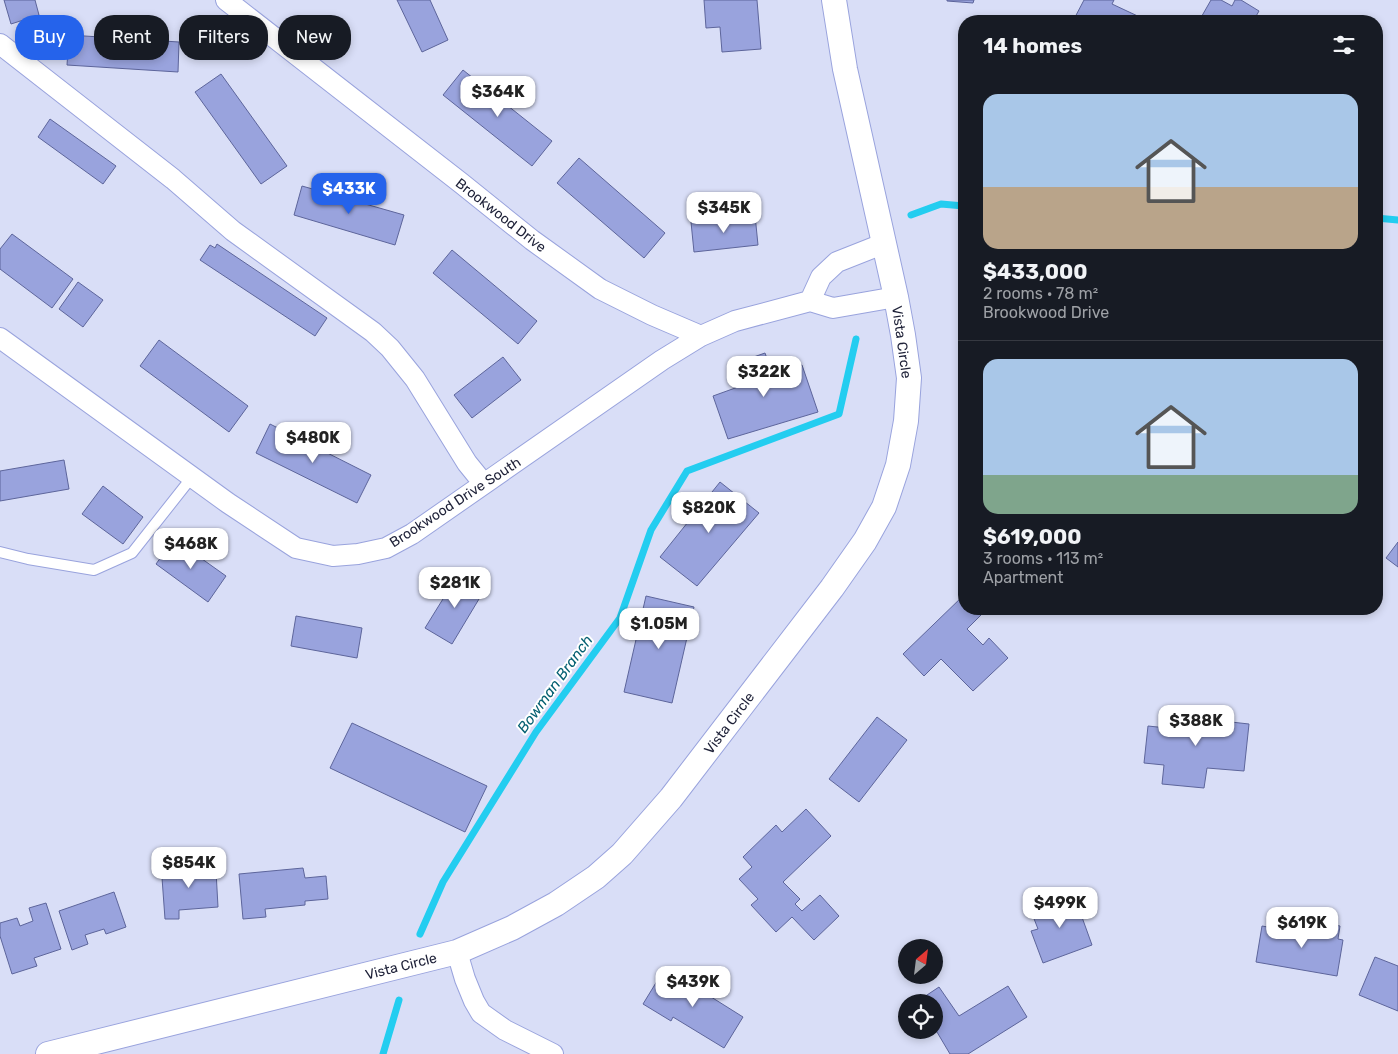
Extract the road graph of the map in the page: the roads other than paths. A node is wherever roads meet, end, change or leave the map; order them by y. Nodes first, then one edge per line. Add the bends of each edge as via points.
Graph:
1 (226, 0) edge
2 (834, 0) edge
3 (0, 44) edge
4 (884, 244) junction
5 (896, 297) junction
6 (810, 301) junction
7 (702, 336) junction
8 (0, 338) edge
9 (192, 477) junction
10 (484, 484) junction
11 (0, 552) edge
12 (457, 952) junction
13 (48, 1054) edge
14 (554, 1054) edge

1 - 7 street, Brookwood Drive via 532,240 600,289
2 - 4 street, Vista Circle via 845,69
3 - 10 street via 233,230 373,332 415,379 467,464
4 - 5 street, Vista Circle
4 - 6 street via 837,262 821,277
5 - 6 street via 833,308
5 - 12 street, Vista Circle via 909,378 906,421 898,465 884,507 865,541 671,798 622,854 596,877 556,904
6 - 7 street via 736,321
7 - 10 street, Brookwood Drive South via 662,360
8 - 9 street, Brookwood Drive South
9 - 10 street, Brookwood Drive South via 296,548 333,556 386,548
9 - 11 lane via 132,553 94,570 28,560
12 - 13 street, Vista Circle
12 - 14 street via 481,1013 505,1030

